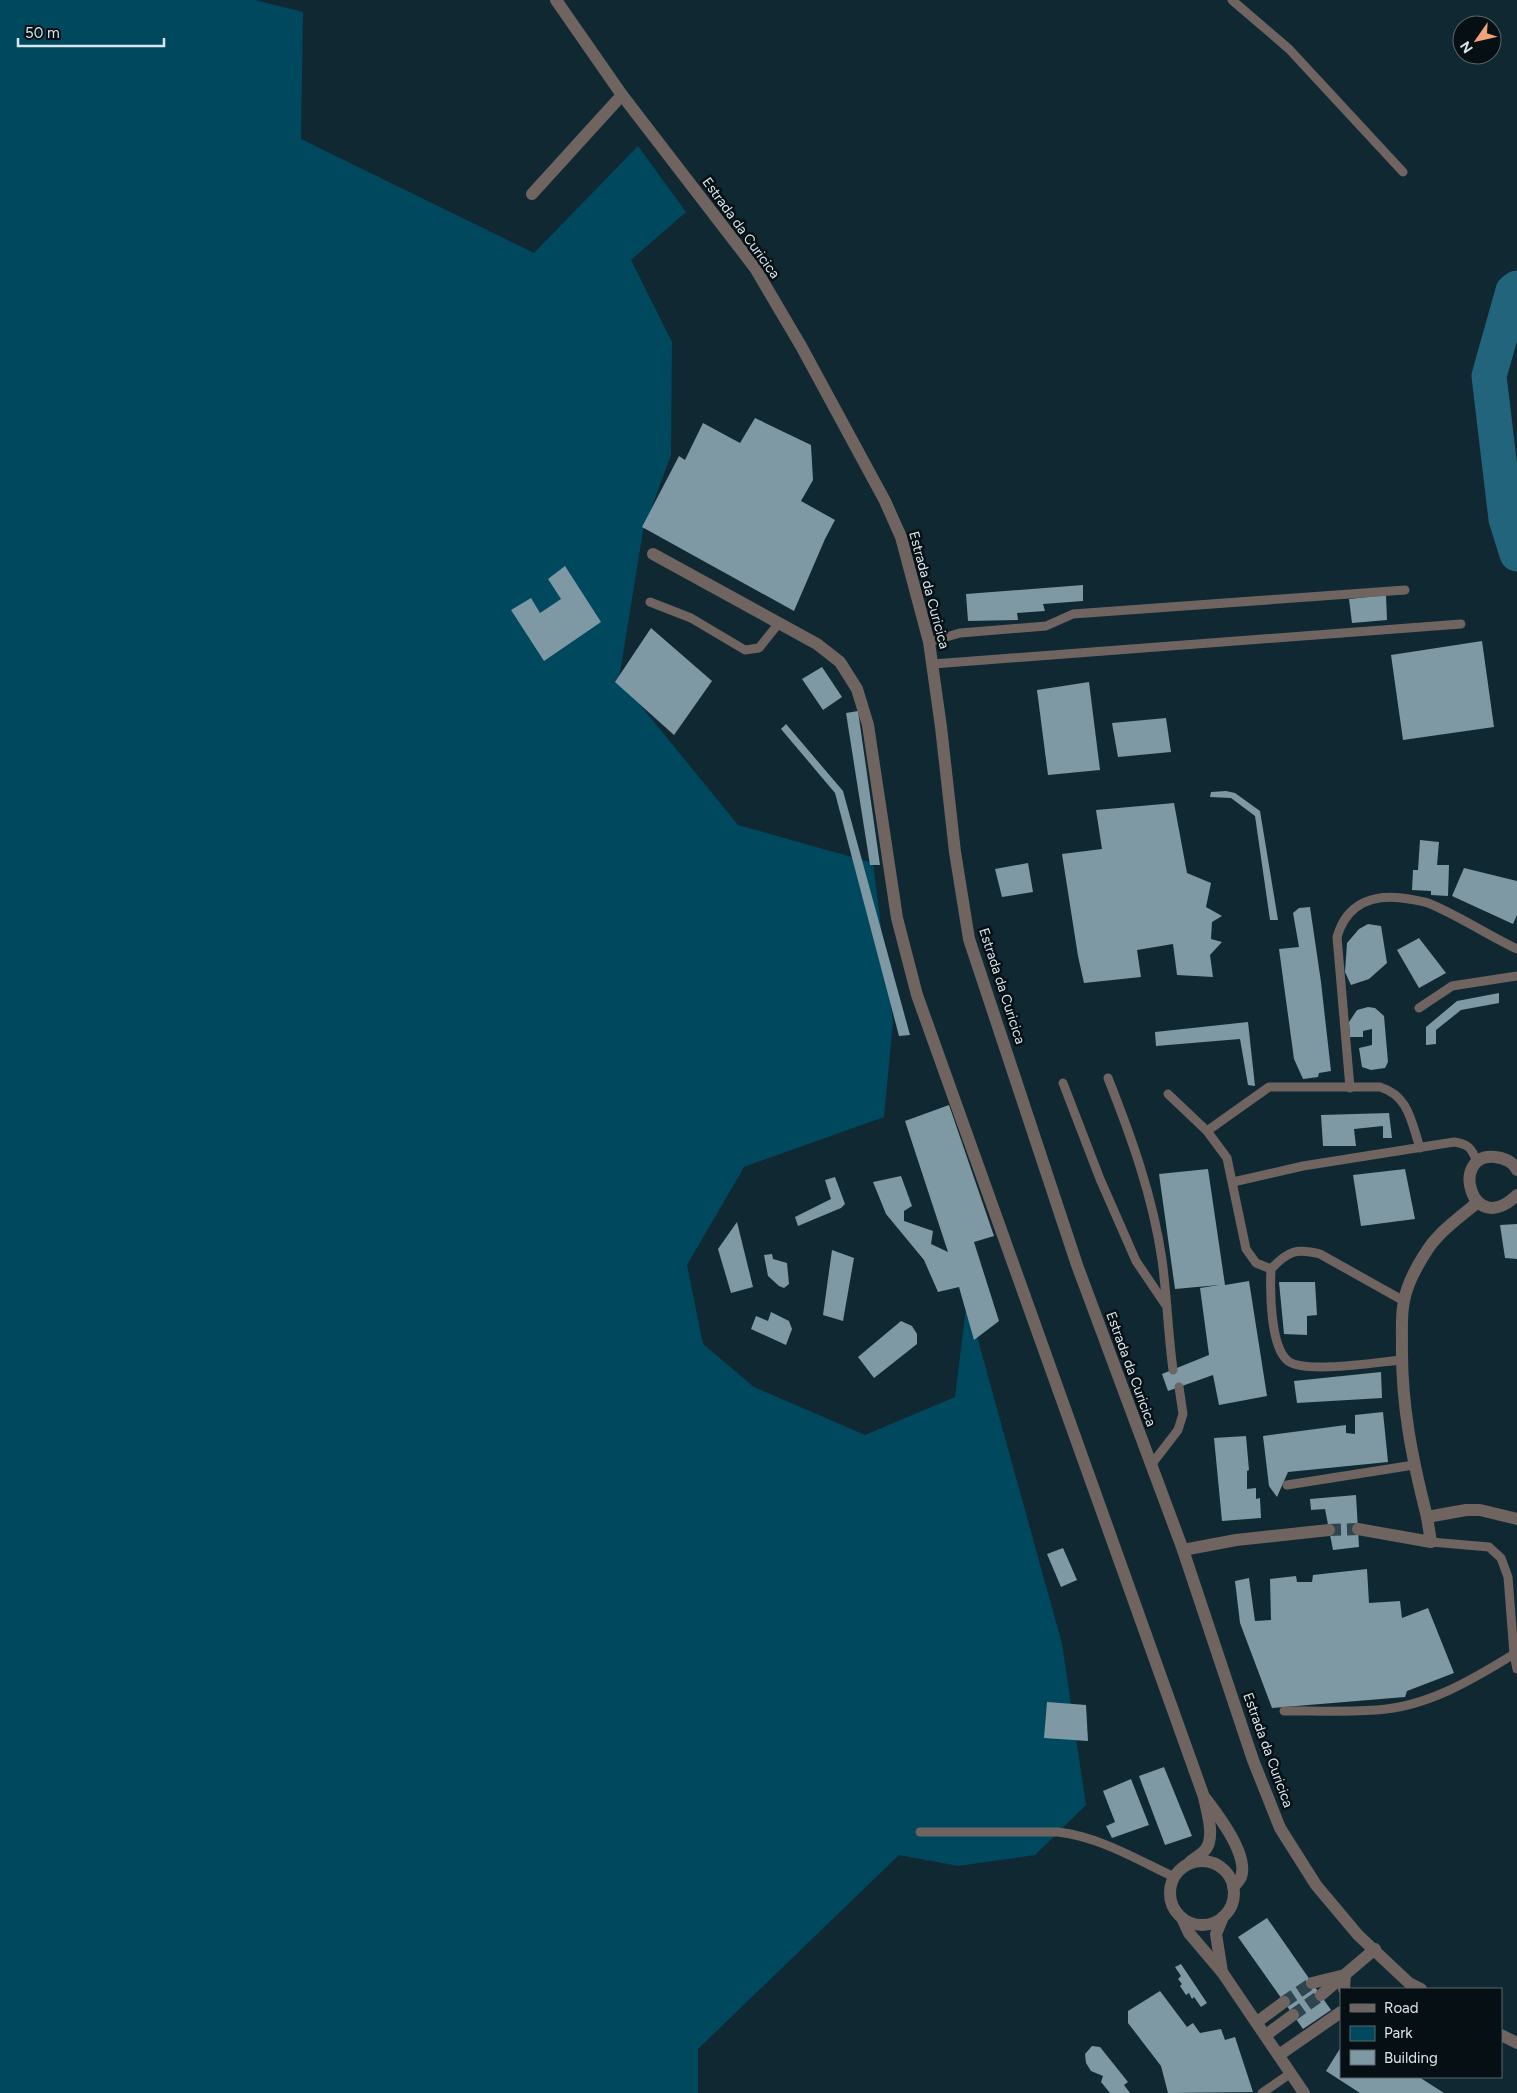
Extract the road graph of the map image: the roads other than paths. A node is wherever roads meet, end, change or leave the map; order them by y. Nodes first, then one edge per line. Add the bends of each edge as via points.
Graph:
1 (556, 0) edge
2 (1232, 0) edge
3 (622, 95) junction
4 (1403, 172) dead end
5 (532, 194) dead end
6 (653, 554) dead end
7 (1405, 590) dead end
8 (650, 602) dead end
9 (779, 623) junction
10 (1461, 624) dead end
11 (929, 642) junction
12 (933, 664) junction
13 (1517, 949) edge
14 (1517, 976) edge
15 (1419, 1008) dead end
16 (1108, 1078) dead end
17 (1063, 1083) dead end
18 (1350, 1088) junction
19 (1168, 1094) dead end
20 (1207, 1131) junction
21 (1420, 1148) junction
22 (1476, 1162) junction
23 (1517, 1170) edge
24 (1234, 1182) junction
25 (1517, 1195) edge
26 (1478, 1202) junction
27 (1271, 1269) junction
28 (1404, 1301) junction
29 (1166, 1304) junction
30 (1401, 1360) junction
31 (1173, 1370) dead end
32 (1179, 1387) dead end
33 (1151, 1465) junction
34 (1414, 1465) junction
35 (1287, 1485) dead end
36 (1427, 1517) junction
37 (1517, 1519) edge
38 (1358, 1529) tunnel mouth
39 (1329, 1530) tunnel mouth
40 (1430, 1542) junction
41 (1183, 1550) junction
42 (1514, 1654) junction
43 (1517, 1669) edge
44 (1284, 1711) dead end
45 (1204, 1797) junction
46 (920, 1832) dead end
47 (1190, 1862) junction
48 (1174, 1877) junction
49 (1233, 1886) junction
50 (1223, 1917) junction
51 (1182, 1918) junction
52 (1375, 1949) junction
53 (1222, 1972) junction
54 (1345, 1976) junction
55 (1312, 1983) tunnel mouth
56 (1344, 1988) edge
57 (1419, 1988) edge
58 (1321, 1996) tunnel mouth
59 (1284, 2002) tunnel mouth
60 (1340, 2013) edge
61 (1293, 2016) tunnel mouth
62 (1257, 2022) junction
63 (1266, 2035) junction
64 (1502, 2036) edge
65 (1517, 2043) edge
66 (1279, 2055) junction
67 (1291, 2074) junction
68 (1262, 2093) edge
69 (1304, 2093) edge

1 - 3 street, Estrada da Curicica
2 - 4 lane via 1289,49
3 - 5 street
3 - 11 street, Estrada da Curicica via 755,268 800,346 885,501 900,537
6 - 9 street
7 - 11 lane via 1074,614 1046,626 960,633
8 - 9 lane via 691,618 744,650 759,648
9 - 45 street via 817,644 840,662 857,689 868,724 897,918 917,994
10 - 12 lane
11 - 12 street, Estrada da Curicica
12 - 33 street, Estrada da Curicica via 955,852 969,939 1077,1265
13 - 18 lane via 1427,902 1376,898 1348,914 1336,937
14 - 15 lane via 1452,986
16 - 29 lane via 1126,1124 1154,1219
17 - 29 lane via 1136,1261
18 - 20 lane via 1269,1087
18 - 21 lane via 1380,1087 1393,1091 1409,1112
19 - 20 lane
20 - 24 lane via 1227,1158
21 - 22 lane via 1462,1143 1473,1151
21 - 24 lane via 1303,1166
22 - 23 street via 1490,1156 1504,1158
22 - 26 street via 1469,1175 1470,1190
24 - 27 lane via 1246,1249 1256,1264
25 - 26 street via 1506,1205 1492,1208
26 - 28 street via 1429,1248 1416,1268
27 - 28 lane via 1291,1252 1307,1250 1320,1254
27 - 30 lane via 1270,1292 1276,1342 1287,1361 1297,1366 1316,1368
28 - 30 street
29 - 31 lane
30 - 34 street via 1404,1415
32 - 33 lane via 1183,1414 1178,1430
33 - 41 street, Estrada da Curicica
34 - 35 lane
34 - 36 street
36 - 37 street via 1480,1510
36 - 40 street
38 - 40 street
39 - 41 street via 1236,1540
40 - 42 lane via 1489,1546 1500,1558 1508,1577
41 - 52 street, Estrada da Curicica via 1253,1760 1280,1828 1316,1885 1358,1935
42 - 43 lane
42 - 44 lane via 1469,1682 1405,1706 1377,1710
45 - 47 street via 1210,1841 1206,1849
45 - 49 street via 1224,1822 1234,1842 1242,1868 1241,1878
46 - 48 lane via 1079,1834
47 - 48 street
47 - 49 street via 1212,1862 1230,1876
48 - 51 street via 1170,1898
49 - 50 street via 1234,1898
50 - 51 street via 1202,1925
50 - 53 street via 1216,1934
51 - 53 street via 1197,1944
52 - 54 street
52 - 57 street, Estrada da Curicica via 1409,1983
53 - 62 street
54 - 55 street
54 - 56 street
54 - 58 street
59 - 62 street
60 - 66 street
61 - 63 street
62 - 63 street
63 - 66 street
64 - 65 street
66 - 67 street
67 - 68 lane
67 - 69 street

